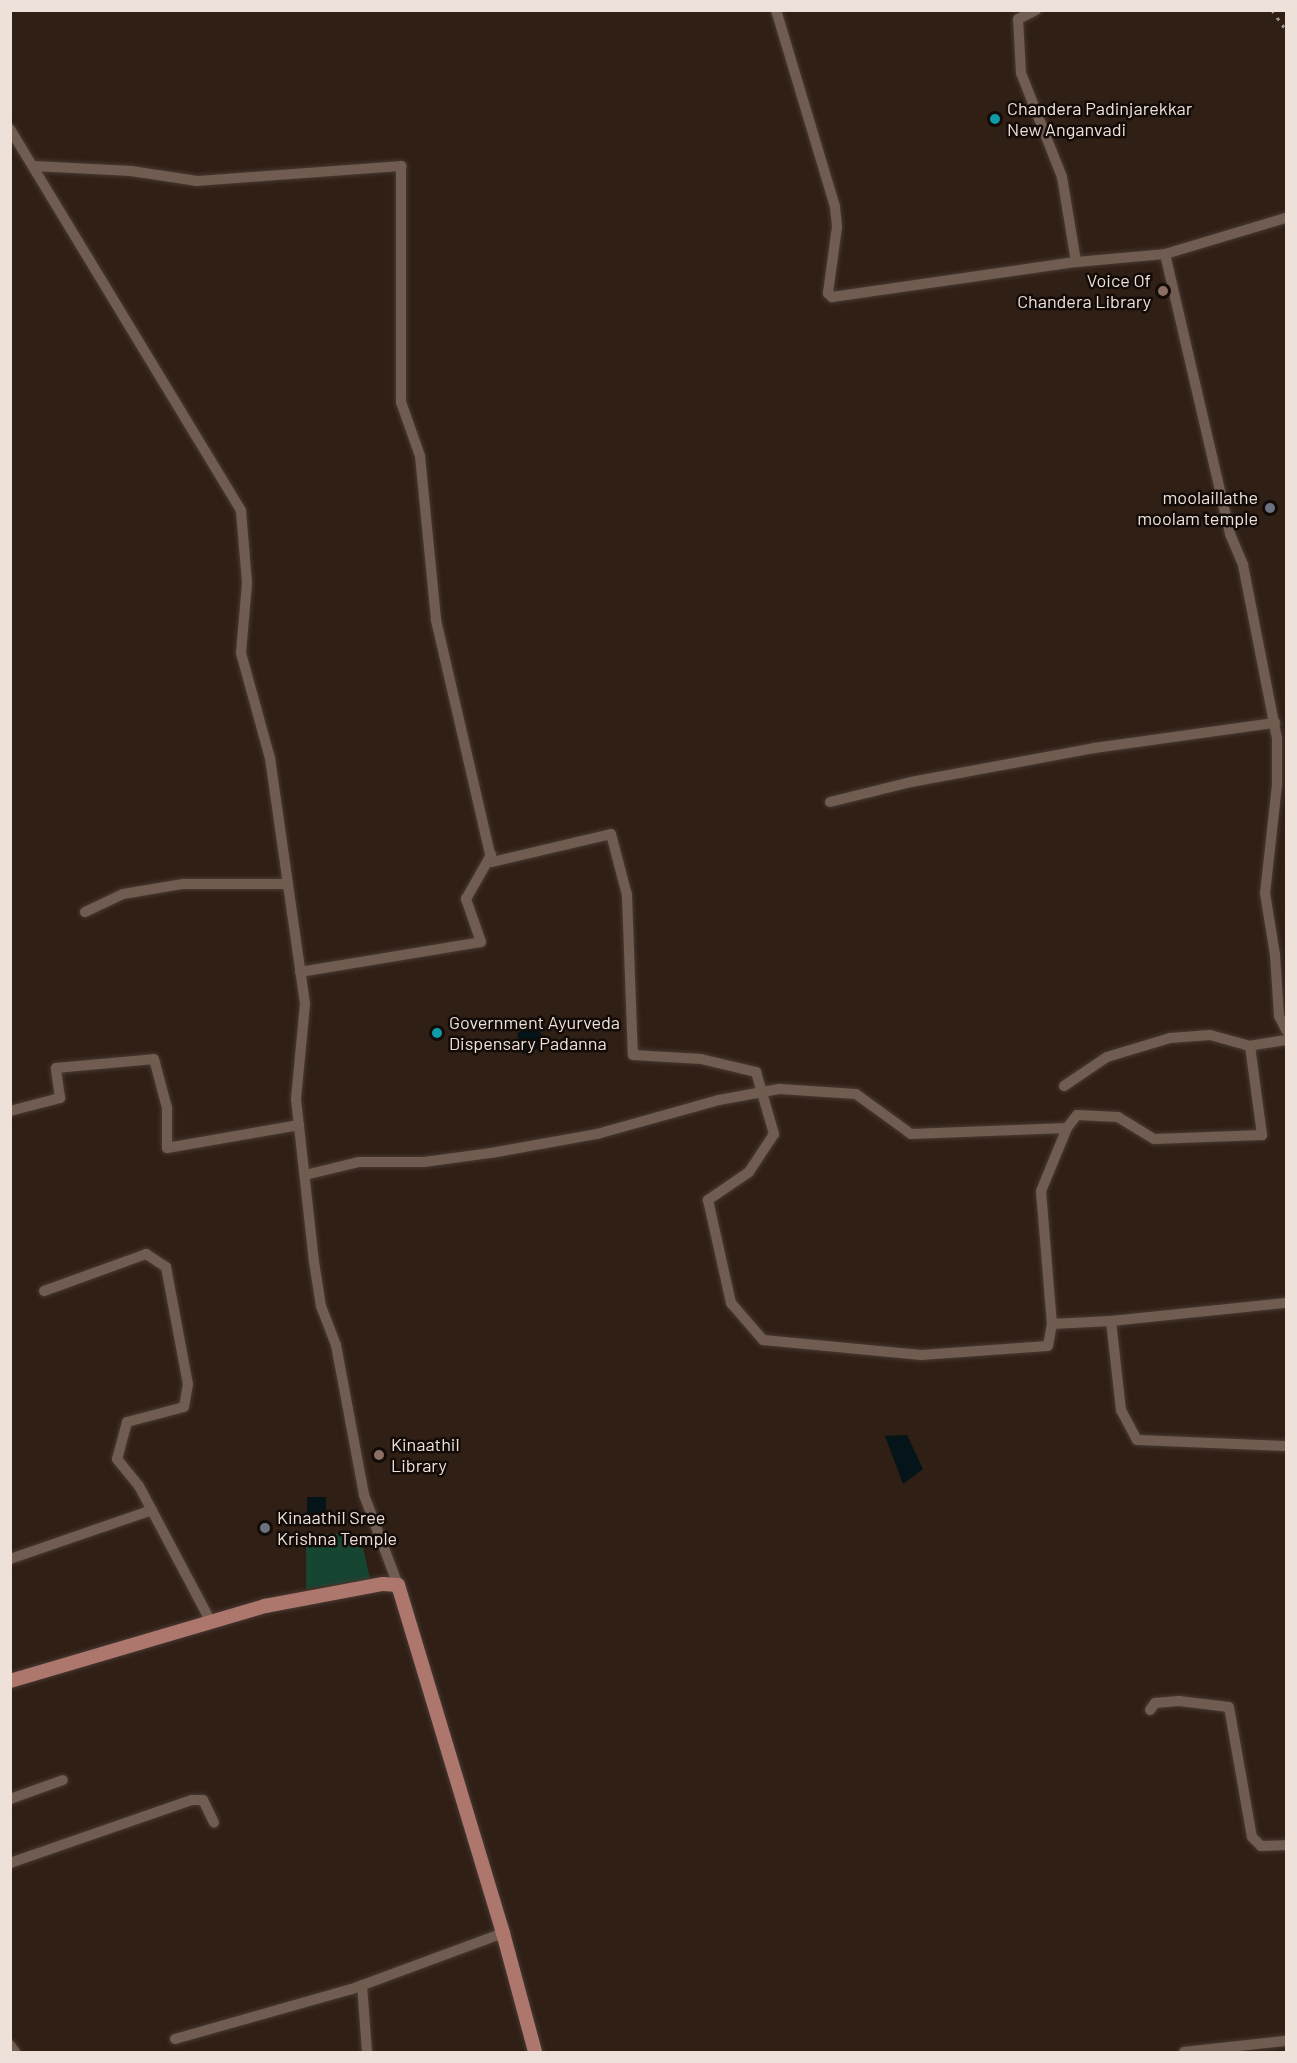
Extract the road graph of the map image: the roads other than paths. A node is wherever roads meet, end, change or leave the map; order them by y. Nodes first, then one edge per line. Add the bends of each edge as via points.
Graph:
1 (776, 10) edge
2 (1036, 10) edge
3 (10, 129) edge
4 (34, 166) junction
5 (1287, 218) edge
6 (1165, 254) junction
7 (1076, 262) junction
8 (1275, 723) junction
9 (1282, 738) edge
10 (830, 802) dead end
11 (490, 855) junction
12 (288, 884) junction
13 (85, 912) dead end
14 (300, 972) junction
15 (1287, 1030) edge
16 (1287, 1040) edge
17 (1250, 1046) junction
18 (1064, 1086) dead end
19 (762, 1092) junction
20 (10, 1111) edge
21 (299, 1125) junction
22 (1067, 1128) junction
23 (305, 1175) junction
24 (44, 1291) dead end
25 (1287, 1304) edge
26 (1111, 1321) junction
27 (1052, 1323) junction
28 (1287, 1446) edge
29 (152, 1510) junction
30 (10, 1559) edge
31 (398, 1585) junction
32 (211, 1622) junction
33 (10, 1681) edge
34 (1150, 1710) dead end
35 (63, 1780) dead end
36 (10, 1799) edge
37 (214, 1823) dead end
38 (1287, 1845) edge
39 (10, 1863) edge
40 (503, 1933) junction
41 (362, 1984) junction
42 (175, 2039) dead end
43 (1287, 2041) edge
44 (10, 2045) edge
45 (15, 2052) edge
46 (367, 2052) edge
47 (535, 2052) edge
48 (1184, 2052) edge

1 - 7 street via 836,207 828,293 832,297
2 - 7 street via 1018,19 1021,73 1062,177
3 - 4 street
4 - 11 street via 131,171 197,181 401,166 401,402 420,456 436,620
4 - 12 street via 241,511 248,583 241,653 270,758
5 - 6 street
6 - 7 street
6 - 8 street via 1230,534 1243,565
8 - 9 street
8 - 10 street via 1094,748 911,782
9 - 15 street via 1265,893 1280,1016
11 - 14 street via 466,898 481,942
11 - 19 street via 492,862 611,834 627,895 633,1055 701,1059 756,1072
12 - 13 street via 173,885 123,894
12 - 14 street
14 - 21 street via 305,1025 296,1099
16 - 17 street
17 - 18 street via 1210,1035 1170,1038 1107,1057
17 - 22 street via 1262,1135 1154,1139 1118,1117 1077,1115
19 - 22 street via 779,1089 856,1094 911,1134
19 - 23 street via 597,1134 490,1154 424,1162 359,1162
19 - 27 street via 774,1134 749,1172 708,1200 731,1302 763,1340 921,1355 1048,1346
20 - 21 street via 60,1098 56,1068 154,1059 167,1108 167,1148
21 - 23 street
22 - 27 street via 1041,1191
23 - 31 street via 321,1305 336,1344 364,1495
24 - 29 street via 146,1254 166,1267 188,1384 184,1407 127,1422 117,1459
25 - 26 street
26 - 27 street
26 - 28 street via 1121,1410 1137,1440
29 - 30 street
29 - 32 street
31 - 32 main road via 383,1584 265,1606
31 - 40 main road
32 - 33 main road
34 - 38 street via 1155,1703 1179,1701 1229,1707 1252,1837 1261,1846
35 - 36 street
37 - 39 street via 203,1800 192,1800
40 - 41 street
40 - 47 main road
41 - 42 street
41 - 46 street
43 - 48 street
44 - 45 street

